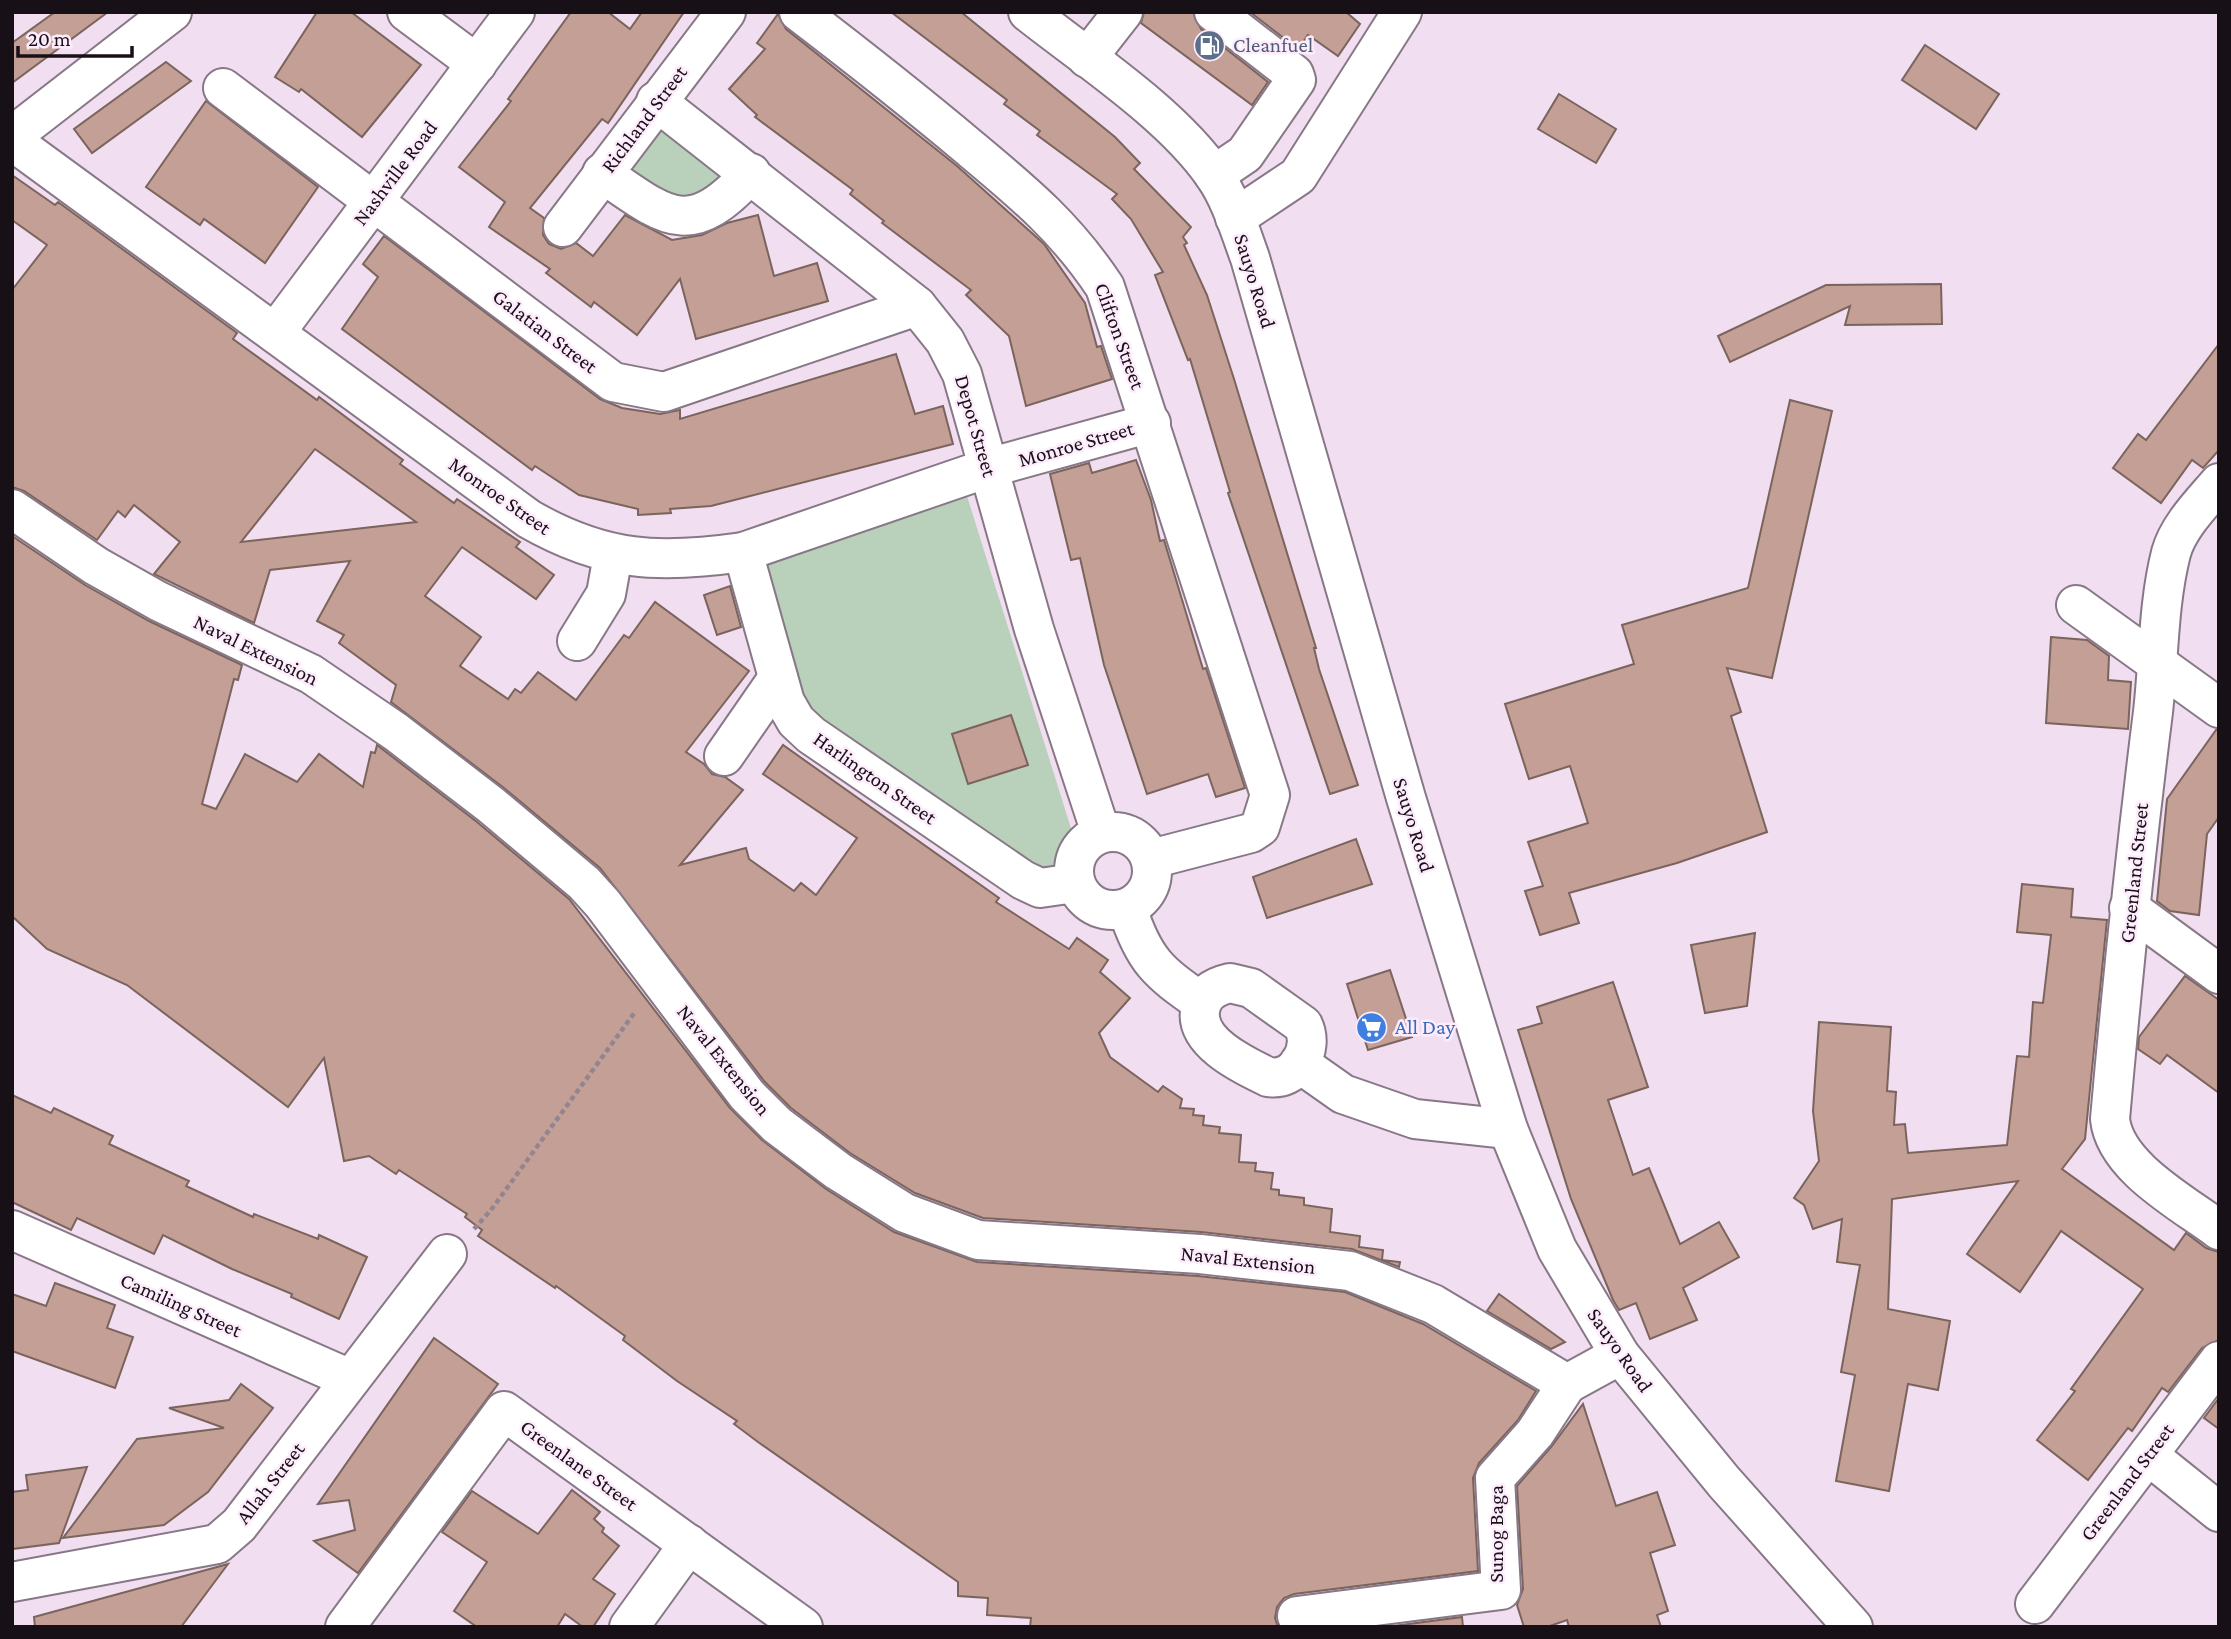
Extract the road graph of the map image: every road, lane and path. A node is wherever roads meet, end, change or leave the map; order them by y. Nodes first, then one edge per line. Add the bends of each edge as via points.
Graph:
1 (172, 12) edge
2 (407, 12) edge
3 (515, 12) edge
4 (726, 12) edge
5 (799, 12) edge
6 (1028, 12) edge
7 (1123, 12) edge
8 (1214, 12) edge
9 (1402, 12) edge
10 (1087, 58) junction
11 (477, 64) junction
12 (223, 88) dead end
13 (656, 101) junction
14 (12, 139) edge
15 (603, 173) junction
16 (751, 173) junction
17 (1214, 175) junction
18 (373, 202) junction
19 (1236, 218) junction
20 (563, 227) dead end
21 (917, 306) junction
22 (275, 333) junction
23 (1151, 423) junction
24 (988, 468) junction
25 (2219, 483) edge
26 (12, 509) edge
27 (743, 552) junction
28 (613, 555) junction
29 (2077, 605) dead end
30 (577, 640) dead end
31 (2159, 665) junction
32 (778, 678) junction
33 (2219, 708) edge
34 (724, 756) dead end
35 (1101, 833) junction
36 (1150, 859) junction
37 (1075, 883) junction
38 (1127, 908) junction
39 (2129, 908) junction
40 (2219, 974) edge
41 (661, 978) junction
42 (1201, 1002) junction
43 (1299, 1063) junction
44 (1508, 1129) junction
45 (12, 1230) edge
46 (2219, 1230) edge
47 (447, 1254) joint
48 (1620, 1355) junction
49 (2219, 1361) edge
50 (350, 1379) junction
51 (1567, 1384) junction
52 (2148, 1455) junction
53 (2219, 1512) edge
54 (689, 1545) junction
55 (12, 1582) edge
56 (2035, 1604) dead end
57 (1297, 1616) dead end
58 (345, 1627) edge
59 (629, 1627) edge
60 (803, 1627) edge
61 (1853, 1627) edge

1 - 14 street
2 - 11 street
3 - 11 street, Nashville Road
4 - 13 street, Richland Street
5 - 23 street, Clifton Street via 906,94 1049,215 1079,247 1105,287
6 - 10 street, Sauyo Road
7 - 10 street
8 - 17 street via 1296,80 1245,154
9 - 19 street via 1298,176
10 - 17 street, Sauyo Road via 1174,131
11 - 18 street, Nashville Road
12 - 18 street, Galatian Street
13 - 15 street, Richland Street
13 - 16 street, Depot Street
14 - 22 street, Monroe Street
15 - 16 street via 653,208 673,216 692,216 714,208
15 - 20 street, Richland Street
16 - 21 street, Depot Street
17 - 19 street, Sauyo Road
18 - 21 street, Galatian Street via 613,382 664,392
18 - 22 street, Nashville Road
19 - 44 street, Sauyo Road
21 - 24 street, Depot Street via 945,341 962,374
22 - 28 street, Monroe Street via 529,520 567,540
23 - 24 street, Monroe Street
23 - 36 street, Clifton Street via 1270,795 1266,816 1251,833
24 - 27 street, Monroe Street
24 - 35 street, Depot Street via 1034,629
25 - 31 street, Greenland Street via 2192,515 2172,551
26 - 41 street, Naval Extension via 158,601 311,674 396,732 584,883
27 - 28 street, Monroe Street via 700,558
27 - 32 street, Harlington Street
28 - 30 street via 606,594
29 - 31 street
31 - 33 street
31 - 39 street, Greenland Street
32 - 34 street
32 - 37 street, Harlington Street via 796,721 811,735 1023,880 1040,888
35 - 36 street via 1131,836
35 - 37 street via 1081,848 1075,859
36 - 38 street via 1149,888 1140,901
37 - 38 street via 1096,907 1111,911
38 - 42 street via 1144,953 1160,974
39 - 40 street
39 - 46 street, Greenland Street via 2111,1134 2135,1166
41 - 47 path via 491,1210
41 - 51 street, Naval Extension via 747,1095 777,1125 905,1213 978,1240 1200,1254 1350,1271 1433,1304
42 - 43 street via 1201,1028 1208,1039 1256,1071 1279,1079 1290,1075
42 - 43 street via 1221,985 1240,983 1251,988 1303,1025 1308,1045
43 - 44 street via 1343,1094 1415,1119
44 - 48 street, Sauyo Road via 1557,1249
45 - 50 street, Camiling Street
47 - 50 street, Allah Street
48 - 51 street
48 - 61 street, Sauyo Road via 1715,1472
49 - 52 street, Greenland Street
50 - 55 street, Allah Street via 239,1525 216,1544
51 - 57 street, Sunog Baga via 1535,1433 1495,1478 1501,1590
52 - 53 street
52 - 56 street, Greenland Street
54 - 58 street, Greenlane Street via 504,1410
54 - 59 street
54 - 60 street, Greenlane Street

